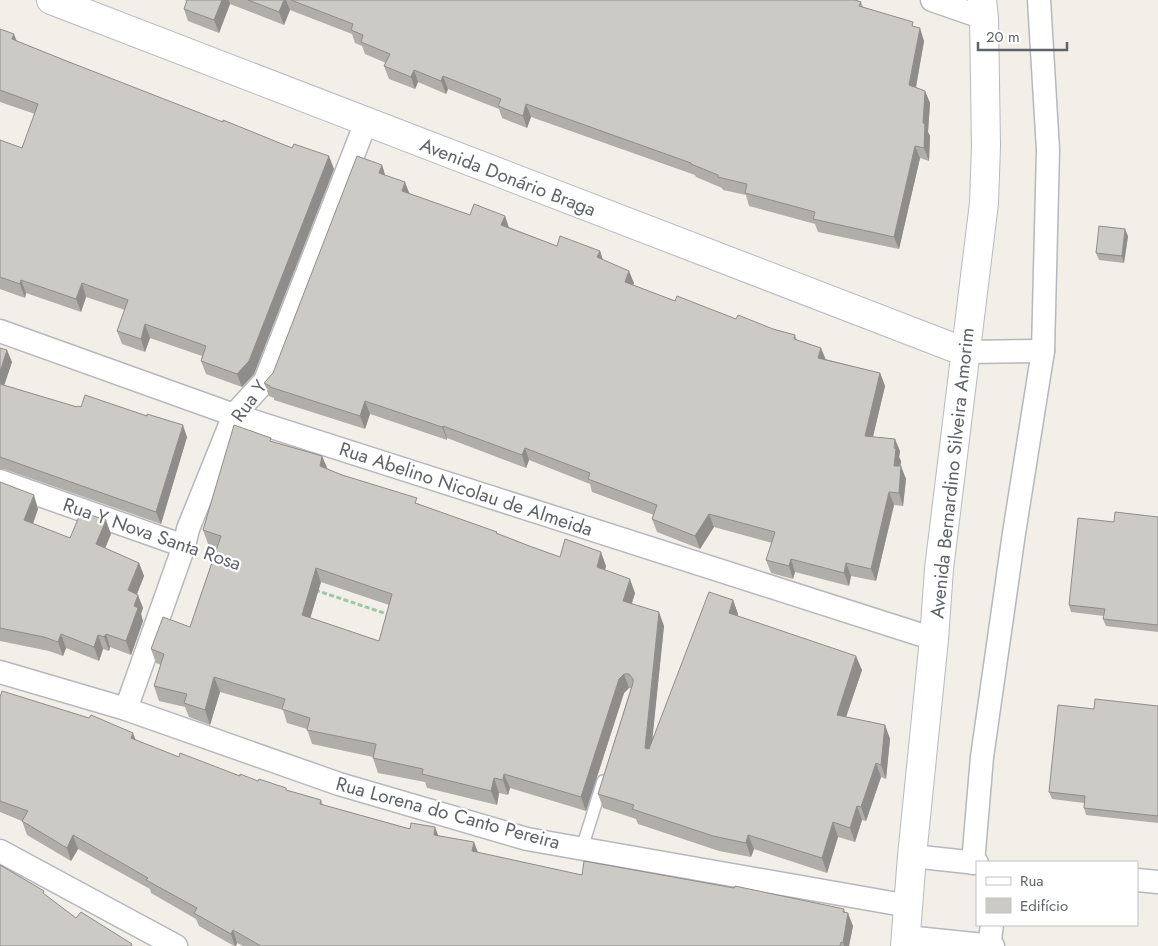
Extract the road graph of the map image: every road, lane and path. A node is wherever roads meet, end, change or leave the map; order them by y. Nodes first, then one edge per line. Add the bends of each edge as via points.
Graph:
1 (52, 0) edge
2 (932, 0) edge
3 (1039, 0) edge
4 (983, 9) edge
5 (366, 122) junction
6 (0, 331) edge
7 (1043, 351) junction
8 (965, 352) junction
9 (234, 415) junction
10 (0, 482) edge
11 (184, 546) junction
12 (306, 587) edge
13 (390, 615) edge
14 (934, 639) junction
15 (0, 672) edge
16 (126, 709) junction
17 (608, 767) edge
18 (582, 848) junction
19 (0, 851) edge
20 (912, 856) junction
21 (975, 863) edge
22 (1138, 880) edge
23 (1158, 882) edge
24 (909, 906) junction
25 (992, 926) edge
26 (906, 941) edge
27 (173, 945) edge
28 (983, 945) edge

1 - 5 street, Avenida Donário Braga
2 - 4 street
3 - 7 street via 1048,150
4 - 8 street, Avenida Bernardino Silveira Amorim via 984,203
5 - 8 street, Avenida Donário Braga
5 - 9 street, Rua Y via 265,381
6 - 9 street, Rua Abelino Nicolau de Almeida
7 - 8 street
7 - 21 street via 982,757
8 - 14 street, Avenida Bernardino Silveira Amorim via 939,569
9 - 11 street, Rua Y
9 - 14 street, Rua Abelino Nicolau de Almeida
10 - 11 street, Rua Y Nova Santa Rosa
11 - 16 street, Rua Y
12 - 13 path
14 - 20 street, Avenida Bernardino Silveira Amorim
15 - 16 street, Rua Lorena do Canto Pereira
16 - 18 street, Rua Lorena do Canto Pereira via 340,784 527,839
17 - 18 lane
18 - 24 street, Rua Lorena do Canto Pereira
19 - 27 street
20 - 21 street
20 - 24 street, Avenida Bernardino Silveira Amorim
22 - 23 street
24 - 26 street, Avenida Bernardino Silveira Amorim
25 - 28 street
26 - 28 street

